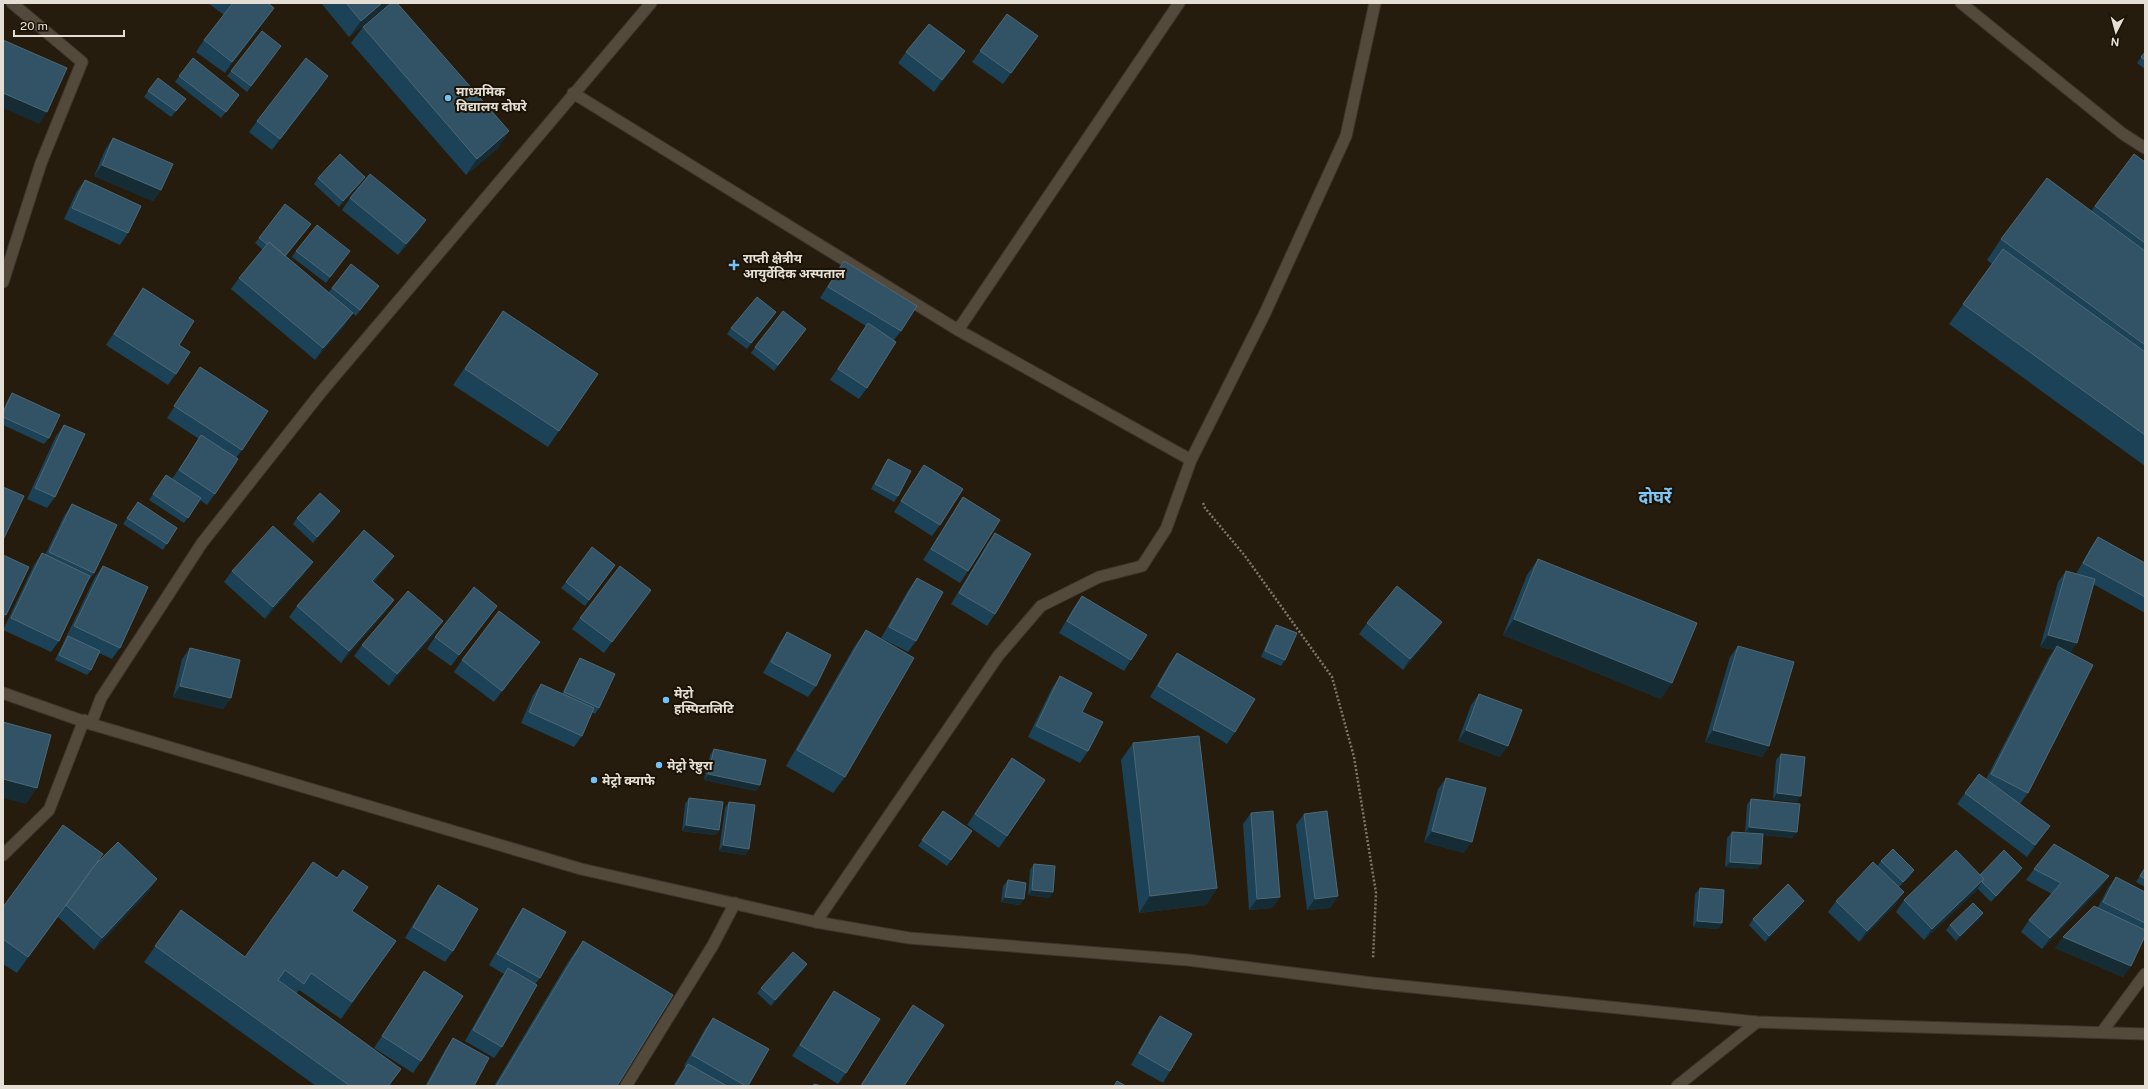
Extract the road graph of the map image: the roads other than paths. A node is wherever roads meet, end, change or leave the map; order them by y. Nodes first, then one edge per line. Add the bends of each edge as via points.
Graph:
1 (12, 3) edge
2 (651, 3) edge
3 (1178, 3) edge
4 (1375, 3) edge
5 (1960, 3) edge
6 (573, 93) junction
7 (2145, 148) edge
8 (3, 282) edge
9 (958, 330) junction
10 (1191, 460) junction
11 (3, 693) edge
12 (87, 722) junction
13 (3, 855) edge
14 (735, 903) junction
15 (816, 922) junction
16 (2145, 974) edge
17 (1757, 1022) junction
18 (2102, 1032) junction
19 (2145, 1034) edge
20 (626, 1086) edge
21 (1677, 1086) edge

1 - 8 street via 82,62 41,163
2 - 6 street
3 - 9 street
4 - 10 street via 1346,136 1265,313
5 - 7 street via 2123,134
6 - 9 street
6 - 12 street via 322,391 202,543
9 - 10 street
10 - 15 street via 1166,529 1142,566 1099,577 1041,606 998,656
11 - 12 street
12 - 13 street via 48,810
12 - 14 street via 581,869
14 - 15 street
14 - 20 street via 713,945
15 - 17 street via 909,938 1188,960 1372,983
16 - 18 street
17 - 18 street
17 - 21 street
18 - 19 street

